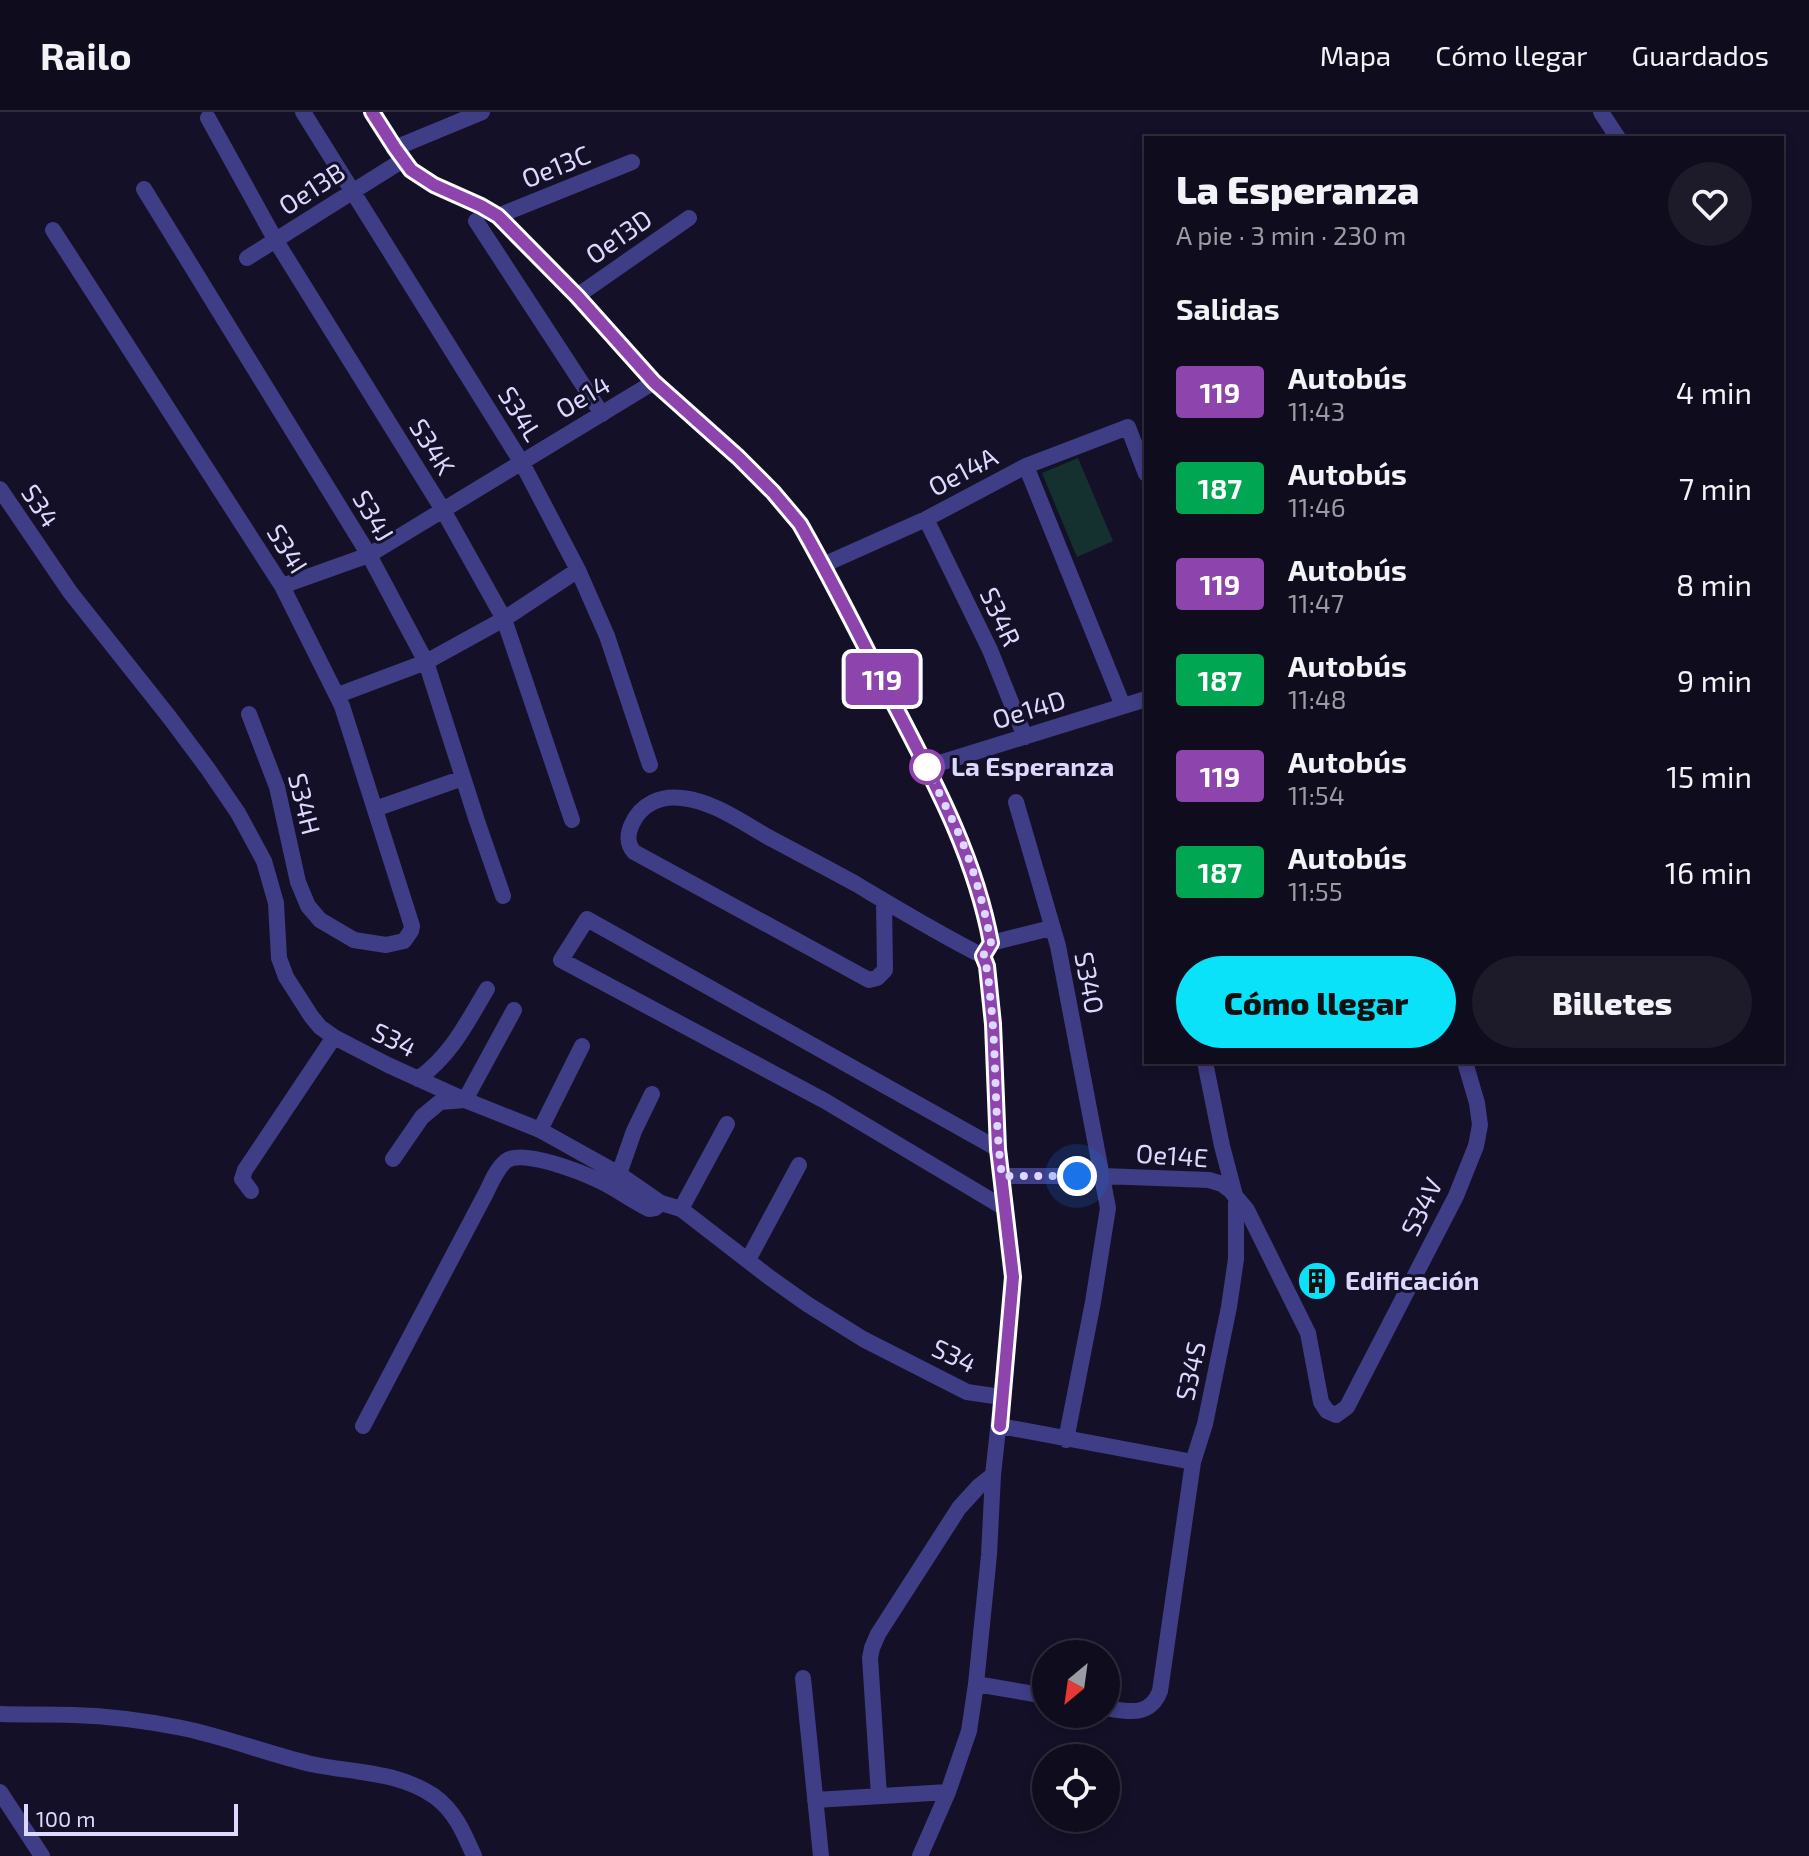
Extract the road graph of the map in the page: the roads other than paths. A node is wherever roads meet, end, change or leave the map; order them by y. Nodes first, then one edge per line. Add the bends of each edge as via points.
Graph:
1 (303, 112) edge
2 (372, 112) edge
3 (482, 112) edge
4 (1601, 112) edge
5 (208, 118) dead end
6 (1617, 136) edge
7 (399, 154) junction
8 (632, 162) dead end
9 (144, 189) dead end
10 (352, 192) junction
11 (498, 216) junction
12 (689, 218) dead end
13 (476, 221) dead end
14 (53, 230) dead end
15 (276, 241) junction
16 (247, 258) dead end
17 (577, 296) junction
18 (654, 382) junction
19 (602, 414) junction
20 (522, 463) junction
21 (1026, 466) junction
22 (1144, 469) edge
23 (0, 489) edge
24 (443, 510) junction
25 (926, 519) junction
26 (369, 555) junction
27 (823, 565) junction
28 (578, 570) junction
29 (282, 586) junction
30 (504, 619) junction
31 (426, 662) junction
32 (338, 695) junction
33 (1144, 700) edge
34 (1123, 706) junction
35 (249, 714) dead end
36 (1025, 737) junction
37 (650, 765) dead end
38 (927, 767) junction
39 (463, 778) junction
40 (1016, 802) dead end
41 (375, 809) junction
42 (572, 820) dead end
43 (503, 896) dead end
44 (884, 901) junction
45 (412, 926) joint
46 (1051, 928) junction
47 (987, 949) junction
48 (487, 989) dead end
49 (514, 1010) dead end
50 (334, 1037) junction
51 (582, 1046) dead end
52 (1205, 1064) edge
53 (1466, 1064) edge
54 (418, 1079) junction
55 (652, 1094) dead end
56 (465, 1100) junction
57 (727, 1124) dead end
58 (540, 1130) junction
59 (998, 1149) junction
60 (393, 1159) dead end
61 (799, 1165) dead end
62 (619, 1174) junction
63 (1002, 1176) junction
64 (1103, 1176) junction
65 (251, 1191) dead end
66 (1236, 1199) junction
67 (661, 1203) junction
68 (681, 1209) junction
69 (1006, 1209) junction
70 (748, 1260) junction
71 (1001, 1397) junction
72 (363, 1426) dead end
73 (1000, 1426) junction
74 (1066, 1440) junction
75 (1193, 1462) junction
76 (993, 1475) junction
77 (803, 1678) dead end
78 (976, 1684) junction
79 (1032, 1694) edge
80 (1120, 1710) edge
81 (0, 1714) edge
82 (0, 1792) edge
83 (948, 1792) junction
84 (879, 1796) junction
85 (815, 1800) junction
86 (42, 1856) edge
87 (474, 1856) edge
88 (821, 1856) edge
89 (920, 1856) edge

1 - 10 street, S34L
2 - 7 street
3 - 7 street, Oe13B
4 - 6 street
5 - 15 street, S34K
7 - 10 street, Oe13B
7 - 11 street via 411,170 434,185
8 - 11 street, Oe13C
9 - 26 street, S34J
10 - 15 street, Oe13B
10 - 20 street, S34L
11 - 17 street
12 - 17 street, Oe13D
13 - 19 street
14 - 29 street, S34I
15 - 16 street, Oe13B
15 - 24 street, S34K
17 - 18 street
18 - 19 street, Oe14
18 - 27 street via 773,492 800,524
19 - 20 street, Oe14
20 - 24 street, Oe14
20 - 28 street, S34L
21 - 22 street, Oe14A via 1128,427
21 - 25 street, Oe14A
21 - 34 street
23 - 50 street, S34 via 70,592 238,813 264,861 286,977 311,1016
24 - 26 street, Oe14
24 - 30 street, S34K
25 - 27 street, Oe14A
25 - 36 street, S34R via 990,650
26 - 29 street, Oe14
26 - 31 street, S34J
27 - 38 street
28 - 30 street
28 - 37 street, S34L via 607,636
29 - 32 street, S34I
30 - 31 street
30 - 42 street, S34K
31 - 32 street
31 - 39 street, S34J
32 - 41 street, S34I
33 - 34 street, Oe14D
34 - 36 street, Oe14D
35 - 45 street, S34H via 277,787 308,906 320,920 363,943 399,943
36 - 38 street, Oe14D
38 - 47 street via 976,879
39 - 41 street
39 - 43 street, S34J
40 - 46 street, S34O
41 - 45 street, S34I
44 - 44 street via 694,800 661,798 642,810 630,827 634,852 869,980 885,970
44 - 47 street
46 - 47 street
46 - 64 street, S34O
47 - 59 street
48 - 54 street via 450,1050
49 - 56 street
50 - 54 street, S34
50 - 65 street via 245,1170 242,1179
51 - 58 street
52 - 66 street, S34S
53 - 66 street, S34V via 1480,1125 1476,1146 1456,1196 1347,1407 1336,1415 1321,1402 1308,1333 1247,1210
54 - 56 street, S34
55 - 62 street
56 - 58 street, S34
56 - 60 street via 440,1102 422,1117
57 - 68 street
58 - 62 street, S34
59 - 63 street
59 - 69 street via 587,919 561,960 825,1101
61 - 70 street
62 - 67 street, S34
63 - 64 street, Oe14E
63 - 69 street
64 - 66 street, Oe14E via 1209,1180 1222,1184
64 - 74 street, S34O via 1108,1208
66 - 75 street, S34S via 1229,1307
67 - 68 street, S34
67 - 72 street via 649,1209 573,1170 524,1157 507,1160
68 - 70 street, S34
69 - 71 street via 1013,1277
70 - 71 street, S34 via 863,1339 967,1392
71 - 73 street
73 - 74 street
73 - 76 street
74 - 75 street
75 - 80 street, S34S via 1160,1691 1141,1710
76 - 78 street
76 - 84 street via 959,1508 872,1648
77 - 85 street
78 - 79 street
78 - 83 street via 969,1731
81 - 87 street via 96,1716 170,1726 310,1764 389,1776 437,1798 452,1813
82 - 86 street
83 - 84 street
83 - 89 street
84 - 85 street
85 - 88 street

